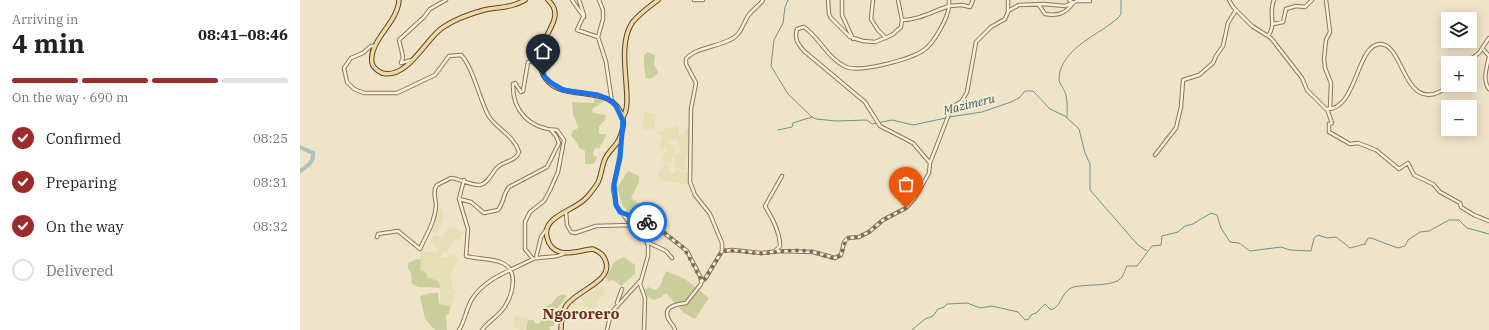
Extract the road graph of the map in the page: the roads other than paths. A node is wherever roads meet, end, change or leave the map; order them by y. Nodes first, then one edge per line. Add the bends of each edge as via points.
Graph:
1 (400, 0) edge
2 (446, 0) edge
3 (525, 0) edge
4 (548, 0) edge
5 (572, 0) edge
6 (579, 0) edge
7 (599, 0) edge
8 (658, 0) edge
9 (694, 0) edge
10 (703, 0) edge
11 (763, 0) edge
12 (828, 0) edge
13 (842, 0) edge
14 (873, 0) edge
15 (899, 0) edge
16 (949, 0) edge
17 (973, 0) edge
18 (1008, 0) edge
19 (1044, 0) edge
20 (1069, 0) edge
21 (1229, 0) edge
22 (1274, 0) edge
23 (1312, 0) edge
24 (1326, 0) edge
25 (1090, 1) dead end
26 (1073, 3) junction
27 (1040, 4) junction
28 (950, 6) junction
29 (1236, 10) junction
30 (1008, 11) junction
31 (584, 17) junction
32 (902, 20) junction
33 (1273, 24) junction
34 (1268, 36) junction
35 (598, 37) junction
36 (886, 38) junction
37 (1489, 38) edge
38 (853, 39) junction
39 (375, 46) junction
40 (1482, 49) junction
41 (1474, 56) edge
42 (1489, 56) edge
43 (538, 59) junction
44 (413, 60) junction
45 (1489, 89) edge
46 (1441, 91) edge
47 (612, 102) junction
48 (1329, 109) junction
49 (622, 118) junction
50 (551, 130) junction
51 (620, 139) junction
52 (1155, 155) dead end
53 (930, 164) junction
54 (782, 176) dead end
55 (464, 180) junction
56 (459, 199) junction
57 (566, 211) junction
58 (620, 212) junction
59 (1489, 221) edge
60 (631, 226) junction
61 (547, 228) junction
62 (659, 229) junction
63 (661, 234) dead end
64 (377, 237) dead end
65 (647, 242) junction
66 (722, 251) junction
67 (774, 252) junction
68 (565, 253) junction
69 (672, 258) dead end
70 (534, 259) junction
71 (510, 270) junction
72 (640, 280) junction
73 (702, 281) junction
74 (622, 289) dead end
75 (617, 305) junction
76 (459, 330) edge
77 (482, 330) edge
78 (561, 330) edge
79 (607, 330) edge
80 (644, 330) edge
81 (675, 330) edge

1 - 39 main road via 395,16
2 - 44 street via 430,8 399,40 403,57 401,63
3 - 44 main road via 508,8 486,10 453,20 434,33
4 - 43 main road via 553,6 555,20 543,42
5 - 31 street
6 - 31 street via 584,9
7 - 35 street via 603,10 603,21
8 - 49 main road via 632,23 627,38 624,63 628,94 626,112
9 - 10 street
11 - 66 street via 749,15 736,36 686,59 696,83 691,109 690,182 695,195 710,214 721,240
12 - 38 street via 829,14
13 - 38 street via 842,15
14 - 36 street via 870,19
15 - 32 street
16 - 28 street
17 - 28 street via 969,8 962,5
18 - 30 street
19 - 27 street
20 - 26 street
21 - 29 street
22 - 33 street
23 - 33 street via 1305,7 1286,9 1283,22
24 - 48 street via 1330,32 1326,40 1324,59 1331,83
25 - 26 street
26 - 27 street via 1066,6
26 - 27 street via 1067,11 1053,15 1045,14
27 - 30 street via 1019,5
28 - 32 street via 937,9 918,19
28 - 53 street via 945,20 925,49 896,61 869,67 846,67 804,27 797,29 795,35 804,51 865,102 880,126 913,143
29 - 34 street via 1252,26
29 - 52 street via 1228,23 1223,46 1214,62 1199,75 1183,80 1176,128
30 - 53 street via 1004,20 989,29 976,42 967,92 962,101 950,111
31 - 35 street via 577,31
32 - 36 street via 900,29
33 - 34 street
34 - 48 street via 1302,78 1307,90 1322,107
35 - 47 street via 606,62
36 - 38 street via 875,42
37 - 40 street
39 - 44 main road via 372,64 380,72 394,73
39 - 55 street via 351,58 344,68 347,82 354,89 364,93 395,94 435,75 449,56 463,56 488,116 510,136 519,152 515,158 500,166 485,183 478,185
40 - 41 street
40 - 42 street
42 - 45 street via 1485,74
43 - 47 main road via 543,75 558,87 571,92 598,95
43 - 50 street via 528,62 523,91 513,84 513,102 530,121 543,129
46 - 48 street via 1428,94 1414,89 1397,58 1387,46 1380,44 1372,46 1368,51 1350,93
47 - 49 main road
48 - 59 street via 1332,123 1329,124 1329,132 1350,144 1358,143 1376,150 1399,169 1408,163 1414,175 1433,184 1440,192 1460,203 1468,212
49 - 51 main road
50 - 56 street via 559,143 549,164 509,187 504,192 499,210 484,213 471,202
50 - 70 street via 557,130 561,135 564,140 563,148 558,172 550,190 544,201 530,212 525,222 525,249
51 - 57 main road via 606,157 599,180 591,192 581,203
51 - 58 street via 620,154 613,190
53 - 67 street via 929,173 912,202 869,232 859,237 848,238 838,257 830,258 813,252
54 - 67 street via 765,206 779,238 780,247
55 - 56 street
55 - 64 street via 448,178 437,184 434,191 436,207 431,227 420,249 398,231 378,234
56 - 71 street via 468,228 466,256 501,262
57 - 60 street via 567,225 571,232 575,233 596,226
57 - 61 main road via 554,218
58 - 60 street
58 - 62 street
60 - 65 street via 641,233
61 - 68 main road via 550,245
61 - 70 street via 541,237
62 - 63 street
62 - 73 street via 687,251
65 - 69 street via 666,251
65 - 72 street via 648,256
66 - 67 street
66 - 73 street
68 - 70 street via 556,257
68 - 78 main road via 594,249 603,254 607,268 604,276 566,306
70 - 71 street
71 - 76 street via 485,284 473,297
71 - 77 street via 514,281 508,300 504,308
72 - 75 street
72 - 80 street via 646,312
73 - 81 street via 686,303 673,305 669,309 668,317
74 - 75 street
75 - 79 street via 608,319

